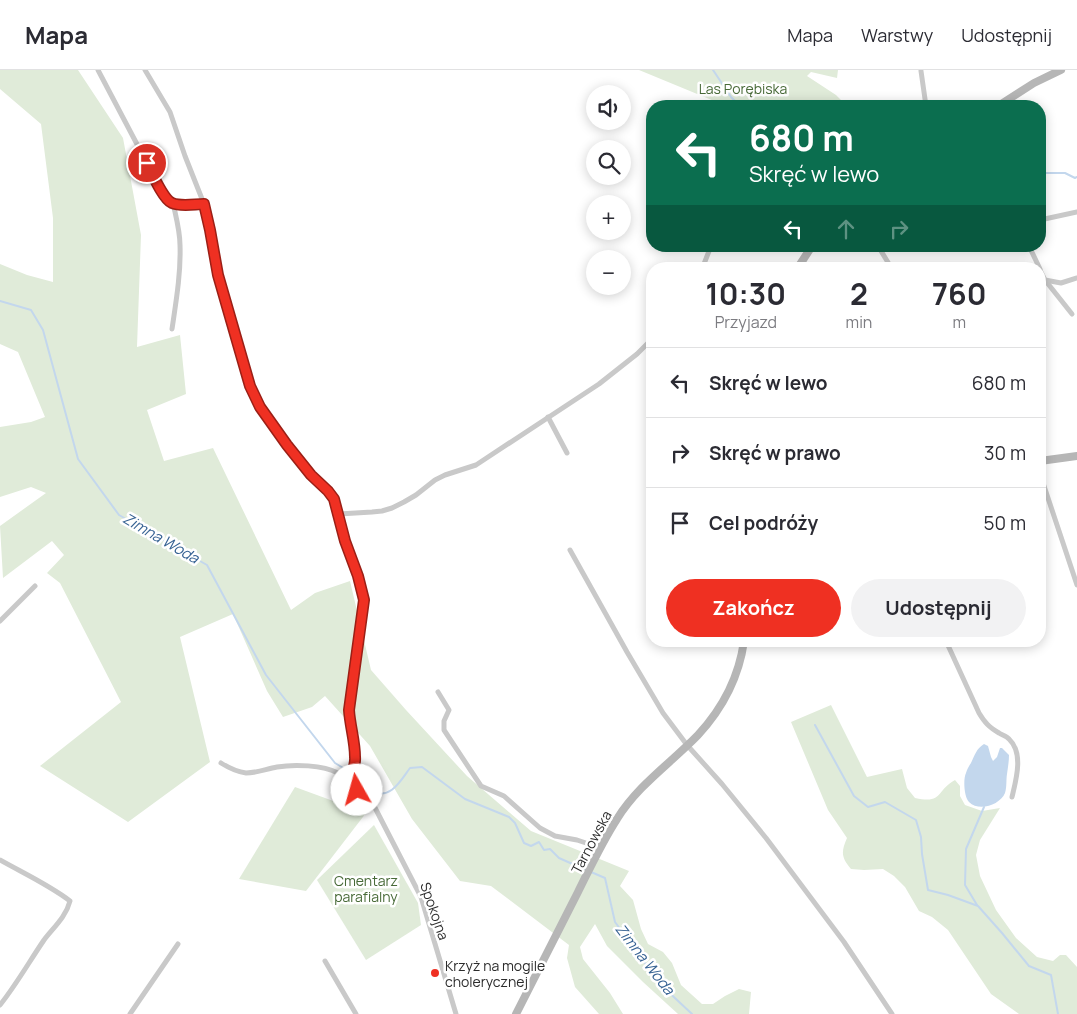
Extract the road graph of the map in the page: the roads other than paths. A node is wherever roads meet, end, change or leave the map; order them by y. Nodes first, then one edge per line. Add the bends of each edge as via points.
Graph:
1 (98, 70) edge
2 (146, 70) edge
3 (1061, 70) edge
4 (921, 71) edge
5 (925, 100) edge
6 (1007, 100) edge
7 (173, 203) junction
8 (204, 204) junction
9 (1077, 212) edge
10 (1046, 219) edge
11 (1077, 278) edge
12 (1046, 281) edge
13 (1046, 285) edge
14 (1072, 314) dead end
15 (172, 329) dead end
16 (646, 345) edge
17 (548, 417) junction
18 (567, 453) dead end
19 (1077, 456) edge
20 (1046, 459) edge
21 (1046, 492) edge
22 (339, 514) junction
23 (570, 550) dead end
24 (1077, 585) edge
25 (35, 586) dead end
26 (0, 621) edge
27 (743, 647) edge
28 (949, 647) edge
29 (438, 692) dead end
30 (687, 745) junction
31 (221, 763) dead end
32 (352, 782) junction
33 (1012, 797) dead end
34 (601, 848) junction
35 (0, 860) edge
36 (178, 944) dead end
37 (325, 961) dead end
38 (0, 1005) edge
39 (130, 1014) edge
40 (356, 1014) edge
41 (456, 1014) edge
42 (516, 1014) edge
43 (892, 1014) edge

1 - 7 street via 163,192
2 - 8 street via 170,112
3 - 6 main road
4 - 5 street
7 - 8 street
7 - 15 street via 180,245
8 - 22 street via 218,275 250,386 260,407 287,445 334,499
9 - 10 street
11 - 12 street via 1061,283
13 - 14 street
16 - 17 street via 599,384
17 - 18 street
17 - 22 street via 476,465 444,475 404,502 382,511
19 - 20 main road
21 - 24 street
22 - 32 street via 364,600 349,710 355,755
23 - 30 street via 663,713
25 - 26 street
27 - 30 main road, Tarnowska via 736,674 720,706
28 - 33 street via 986,724 1009,739 1015,748 1016,777
29 - 34 street via 449,710 444,730 481,786 504,796 540,828 555,836
30 - 34 main road, Tarnowska via 631,799
30 - 43 street via 766,838 844,942
31 - 32 street, Spokojna via 246,772 290,766 318,767 336,772
32 - 41 street, Spokojna via 371,800 421,897
34 - 42 main road, Tarnowska
35 - 38 street via 70,901 68,910
36 - 39 street
37 - 40 street

